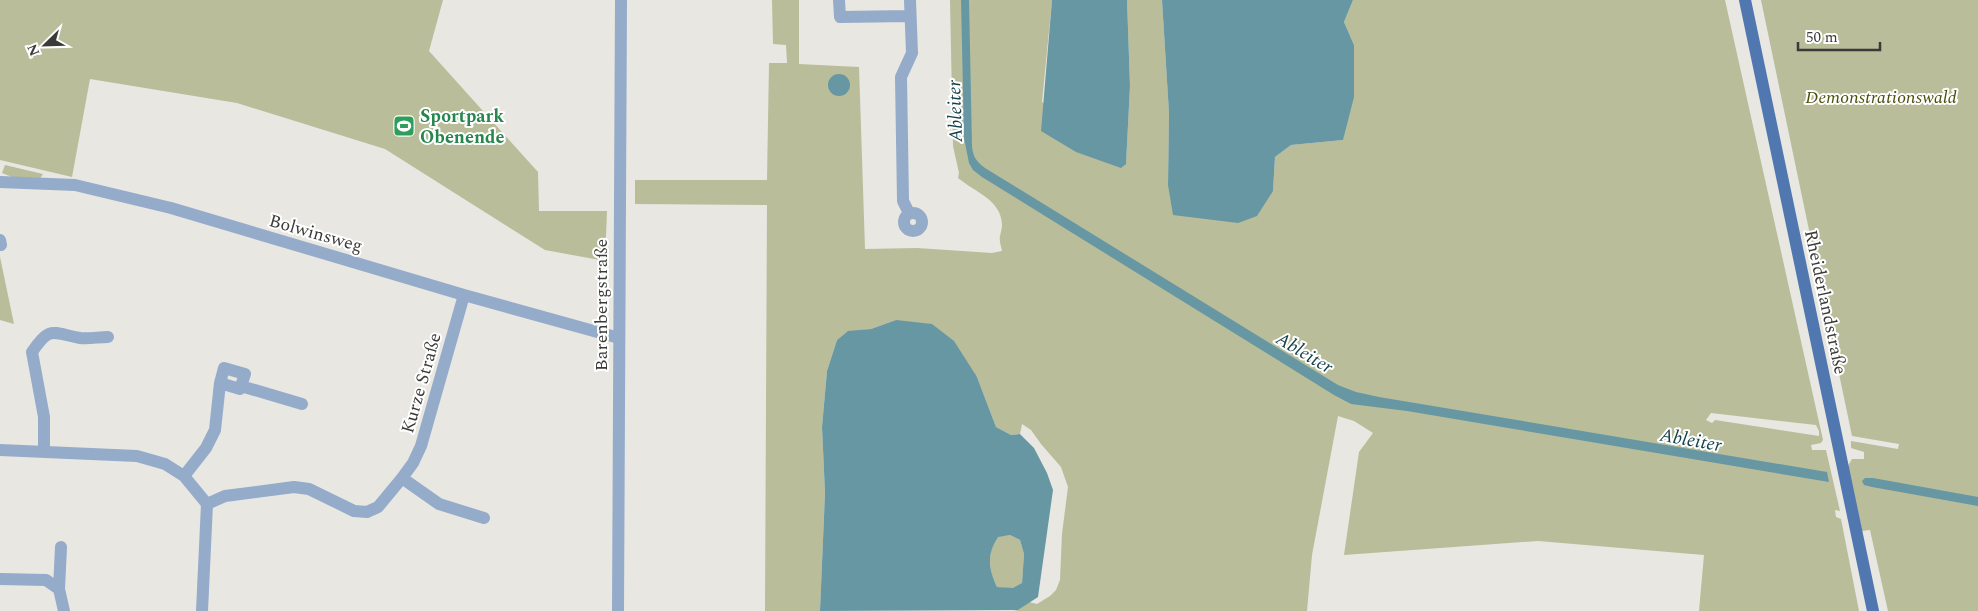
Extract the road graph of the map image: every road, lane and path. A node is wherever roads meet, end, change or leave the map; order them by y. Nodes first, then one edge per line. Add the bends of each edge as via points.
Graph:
1 (621, 0) edge
2 (839, 0) edge
3 (910, 0) edge
4 (1745, 0) edge
5 (910, 16) junction
6 (0, 182) edge
7 (909, 213) dead end
8 (464, 295) junction
9 (108, 337) dead end
10 (619, 338) junction
11 (302, 404) dead end
12 (0, 450) edge
13 (44, 451) junction
14 (184, 476) junction
15 (402, 478) junction
16 (207, 504) junction
17 (484, 518) dead end
18 (61, 547) dead end
19 (0, 579) edge
20 (60, 589) junction
21 (64, 611) edge
22 (202, 611) edge
23 (618, 611) edge
24 (1874, 611) edge

1 - 10 street, Barenbergstraße
2 - 5 street via 840,17
3 - 5 street
4 - 24 main road, Rheiderlandstraße
5 - 7 street via 912,54 901,77 903,201
6 - 8 street, Bolwinsweg via 75,185 162,206
8 - 10 street, Bolwinsweg
8 - 15 street, Kurze Straße via 421,446
9 - 13 street via 82,338 55,332 43,336 32,352 44,417
10 - 23 street, Barenbergstraße
11 - 14 street via 241,386 244,374 224,368 215,430 206,448
12 - 13 street
13 - 14 street via 136,456 165,464
14 - 16 street
15 - 16 street, Kurze Straße via 378,507 367,512 354,511 310,489 294,486 225,496
15 - 17 street via 439,504
16 - 22 street
18 - 20 street
19 - 20 street via 46,580
20 - 21 street

